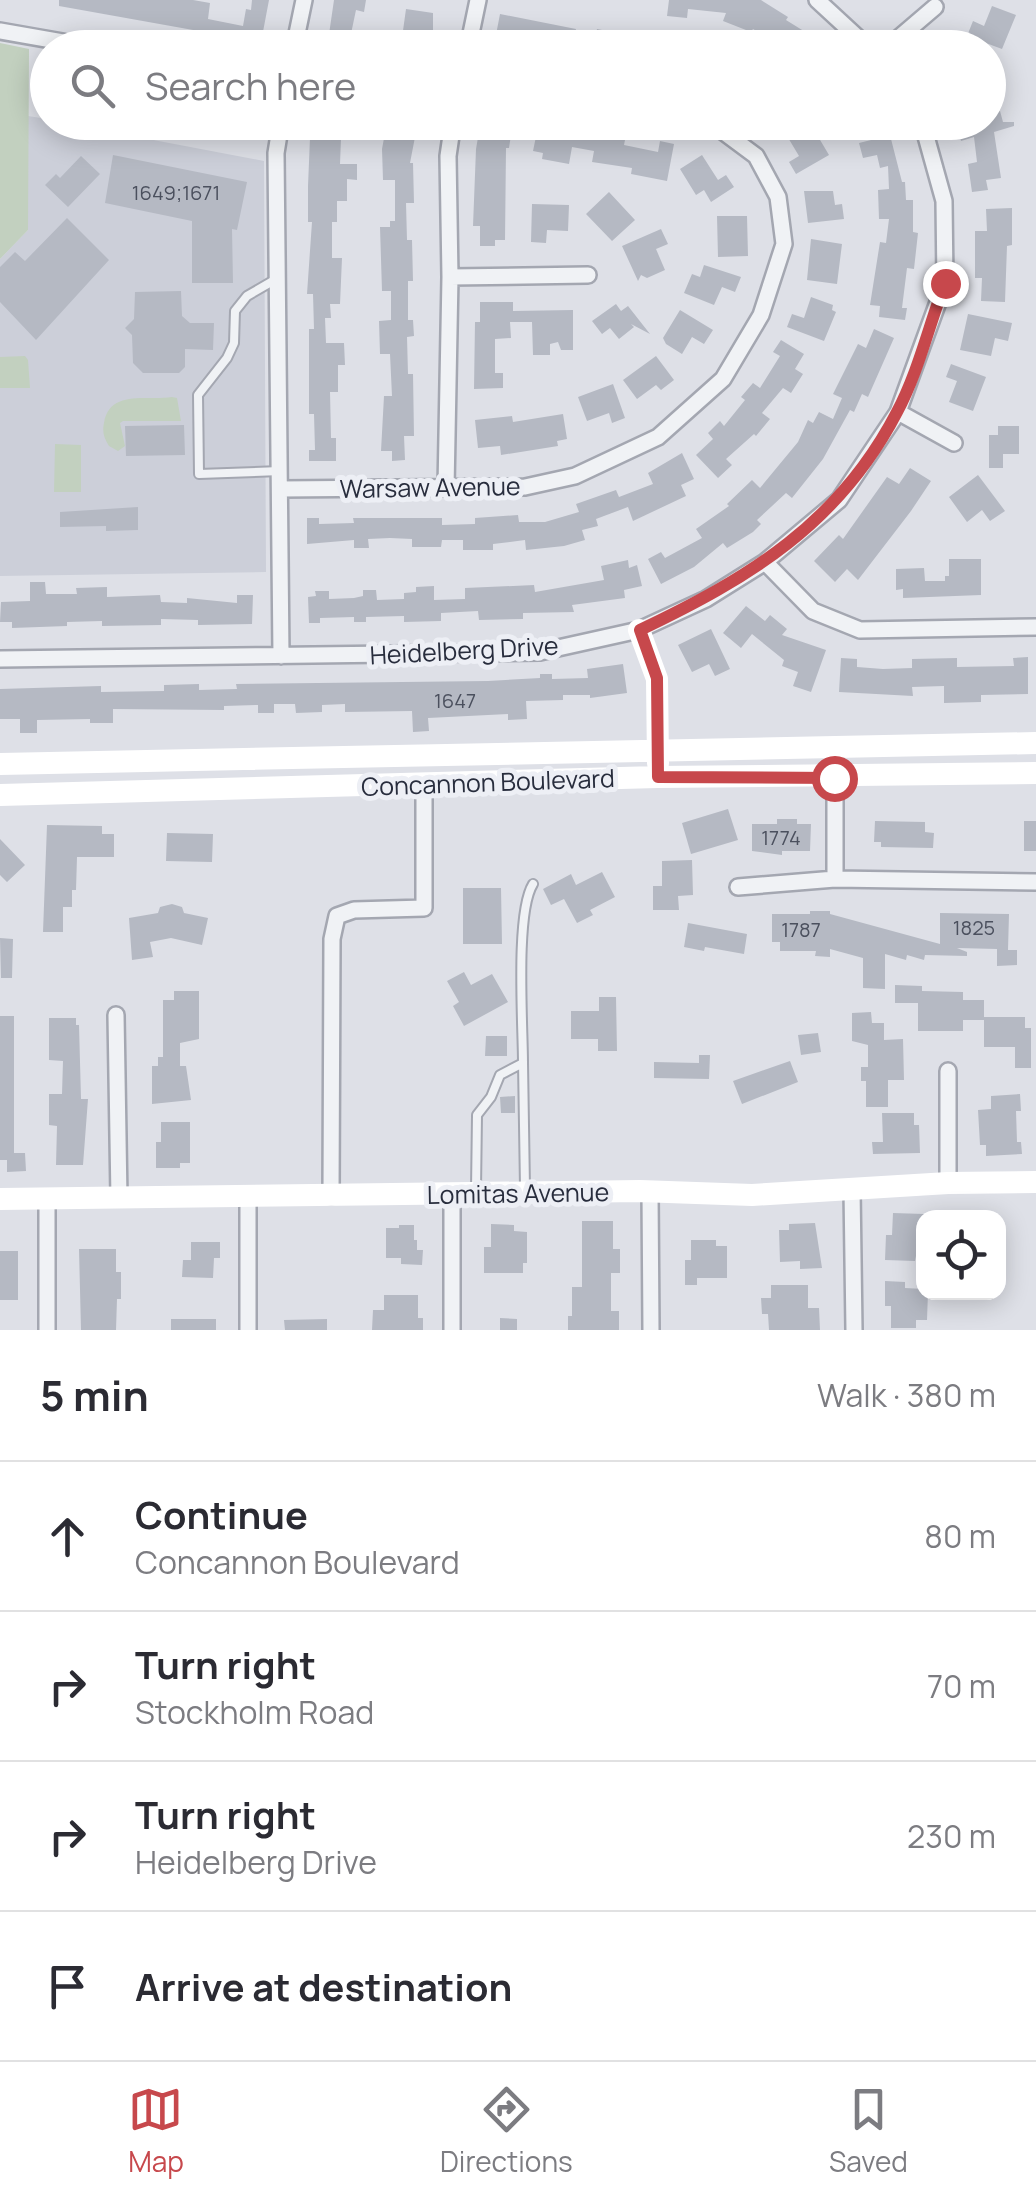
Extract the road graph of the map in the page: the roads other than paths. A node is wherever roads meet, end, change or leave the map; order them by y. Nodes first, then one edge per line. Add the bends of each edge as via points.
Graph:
1 (304, 0) edge
2 (478, 0) edge
3 (817, 0) edge
4 (935, 8) dead end
5 (298, 30) edge
6 (472, 30) edge
7 (850, 30) edge
8 (909, 30) edge
9 (0, 31) edge
10 (30, 36) edge
11 (278, 140) edge
12 (451, 140) edge
13 (734, 140) edge
14 (927, 140) edge
15 (588, 276) dead end
16 (450, 277) junction
17 (278, 278) junction
18 (898, 412) junction
19 (954, 443) dead end
20 (281, 480) junction
21 (446, 488) junction
22 (766, 562) junction
23 (1036, 628) edge
24 (640, 630) junction
25 (281, 656) junction
26 (0, 659) edge
27 (1036, 742) edge
28 (834, 747) junction
29 (658, 750) junction
30 (0, 764) edge
31 (1036, 773) edge
32 (658, 777) junction
33 (834, 778) junction
34 (424, 784) junction
35 (0, 794) edge
36 (835, 879) junction
37 (1036, 882) edge
38 (532, 884) dead end
39 (738, 887) dead end
40 (116, 1016) dead end
41 (523, 1063) junction
42 (948, 1072) dead end
43 (1036, 1182) edge
44 (948, 1183) junction
45 (852, 1189) junction
46 (650, 1192) junction
47 (525, 1193) junction
48 (452, 1194) junction
49 (476, 1194) junction
50 (332, 1196) junction
51 (248, 1197) junction
52 (46, 1198) junction
53 (119, 1198) junction
54 (0, 1199) edge
55 (47, 1330) edge
56 (248, 1330) edge
57 (452, 1330) edge
58 (651, 1330) edge
59 (854, 1330) edge

1 - 5 street
2 - 6 street
3 - 7 street
4 - 8 street
9 - 10 street
11 - 17 street
12 - 16 street
13 - 21 street, Warsaw Avenue via 756,156 778,197 784,244 761,315 723,379 658,437 575,476 525,487
14 - 18 street, Heidelberg Drive via 944,202 945,283
15 - 16 street
16 - 21 street
17 - 20 street
17 - 20 lane via 236,311 234,343 198,395 199,474
18 - 19 street
18 - 22 street, Heidelberg Drive via 839,500
20 - 21 street, Warsaw Avenue
20 - 25 street
22 - 23 street via 813,611 860,630
22 - 24 street, Heidelberg Drive
24 - 25 street, Heidelberg Drive via 540,652
24 - 29 main road via 657,678
25 - 26 street, Heidelberg Drive
27 - 28 main road, Concannon Boulevard
28 - 29 main road, Concannon Boulevard
28 - 33 street
29 - 30 main road, Concannon Boulevard
29 - 32 main road
31 - 33 main road, Concannon Boulevard
32 - 33 main road, Concannon Boulevard
32 - 34 main road, Concannon Boulevard
33 - 36 street
34 - 35 main road, Concannon Boulevard
34 - 50 street via 424,908 337,916
36 - 37 street
36 - 39 street
38 - 41 lane via 524,942
40 - 53 street
41 - 47 lane
41 - 49 lane via 500,1075 477,1115
42 - 44 street
43 - 44 main road, Lomitas Avenue
44 - 45 main road, Lomitas Avenue
45 - 46 main road, Lomitas Avenue
45 - 59 street
46 - 47 main road, Lomitas Avenue
46 - 58 street
47 - 49 main road, Lomitas Avenue
48 - 49 main road, Lomitas Avenue
48 - 50 main road, Lomitas Avenue
48 - 57 street
50 - 51 main road, Lomitas Avenue
51 - 53 main road, Lomitas Avenue
51 - 56 street
52 - 53 main road, Lomitas Avenue
52 - 54 main road, Lomitas Avenue
52 - 55 street

